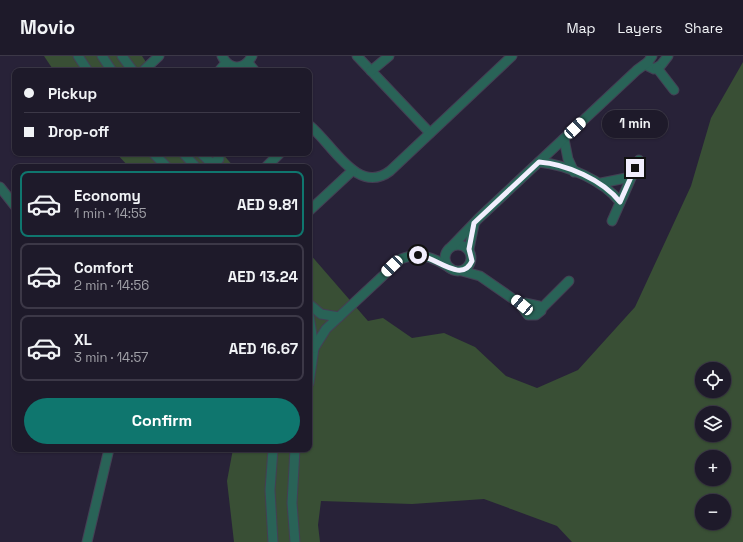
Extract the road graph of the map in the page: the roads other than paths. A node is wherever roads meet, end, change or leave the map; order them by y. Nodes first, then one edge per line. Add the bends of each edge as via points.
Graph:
1 (78, 56) edge
2 (102, 56) edge
3 (122, 56) edge
4 (160, 56) edge
5 (357, 56) edge
6 (389, 56) edge
7 (512, 56) edge
8 (668, 56) edge
9 (650, 59) edge
10 (224, 60) edge
11 (250, 60) edge
12 (86, 68) edge
13 (110, 68) edge
14 (132, 68) edge
15 (146, 68) edge
16 (657, 68) junction
17 (371, 71) junction
18 (674, 90) dead end
19 (312, 129) edge
20 (430, 133) junction
21 (564, 139) junction
22 (156, 156) edge
23 (186, 156) edge
24 (204, 156) edge
25 (219, 156) edge
26 (277, 156) edge
27 (639, 160) dead end
28 (539, 162) junction
29 (163, 164) edge
30 (193, 164) edge
31 (212, 164) edge
32 (212, 164) edge
33 (269, 164) edge
34 (352, 171) junction
35 (574, 172) junction
36 (631, 177) junction
37 (601, 183) junction
38 (0, 186) edge
39 (12, 202) edge
40 (620, 202) junction
41 (312, 208) edge
42 (612, 221) dead end
43 (474, 223) junction
44 (450, 248) junction
45 (469, 249) junction
46 (429, 257) junction
47 (472, 261) junction
48 (450, 268) junction
49 (462, 271) junction
50 (480, 276) junction
51 (569, 281) dead end
52 (312, 306) edge
53 (338, 317) junction
54 (312, 335) edge
55 (314, 348) junction
56 (312, 362) edge
57 (108, 452) edge
58 (273, 452) edge
59 (295, 452) edge
60 (87, 542) edge
61 (273, 542) edge
62 (295, 542) edge

1 - 12 street
2 - 13 street
3 - 14 street
4 - 15 street
5 - 17 street
6 - 17 street
7 - 20 street
8 - 16 street
9 - 16 street via 651,68
9 - 21 street
10 - 11 street via 233,67 241,67
16 - 18 street
17 - 20 street
19 - 34 street
20 - 34 street via 386,175 371,179
21 - 28 street
21 - 35 street
22 - 29 street
23 - 30 street
24 - 32 street
25 - 31 street
26 - 33 street
27 - 36 street
28 - 35 street via 558,164
28 - 43 street
34 - 41 street
35 - 37 street
36 - 37 street
36 - 40 street
37 - 40 street
38 - 39 street
40 - 42 street
43 - 44 street
43 - 45 street
44 - 45 street via 458,244
44 - 46 street
44 - 48 street via 445,260
45 - 47 street
46 - 48 street
46 - 53 street via 412,256 396,262
47 - 49 street
47 - 50 street
48 - 49 street
49 - 50 street
50 - 51 street via 522,305 528,315 536,315
52 - 53 street via 321,314
53 - 55 street via 321,335
54 - 55 street
55 - 56 street
57 - 60 street
58 - 61 street via 270,490
59 - 62 street via 292,503

